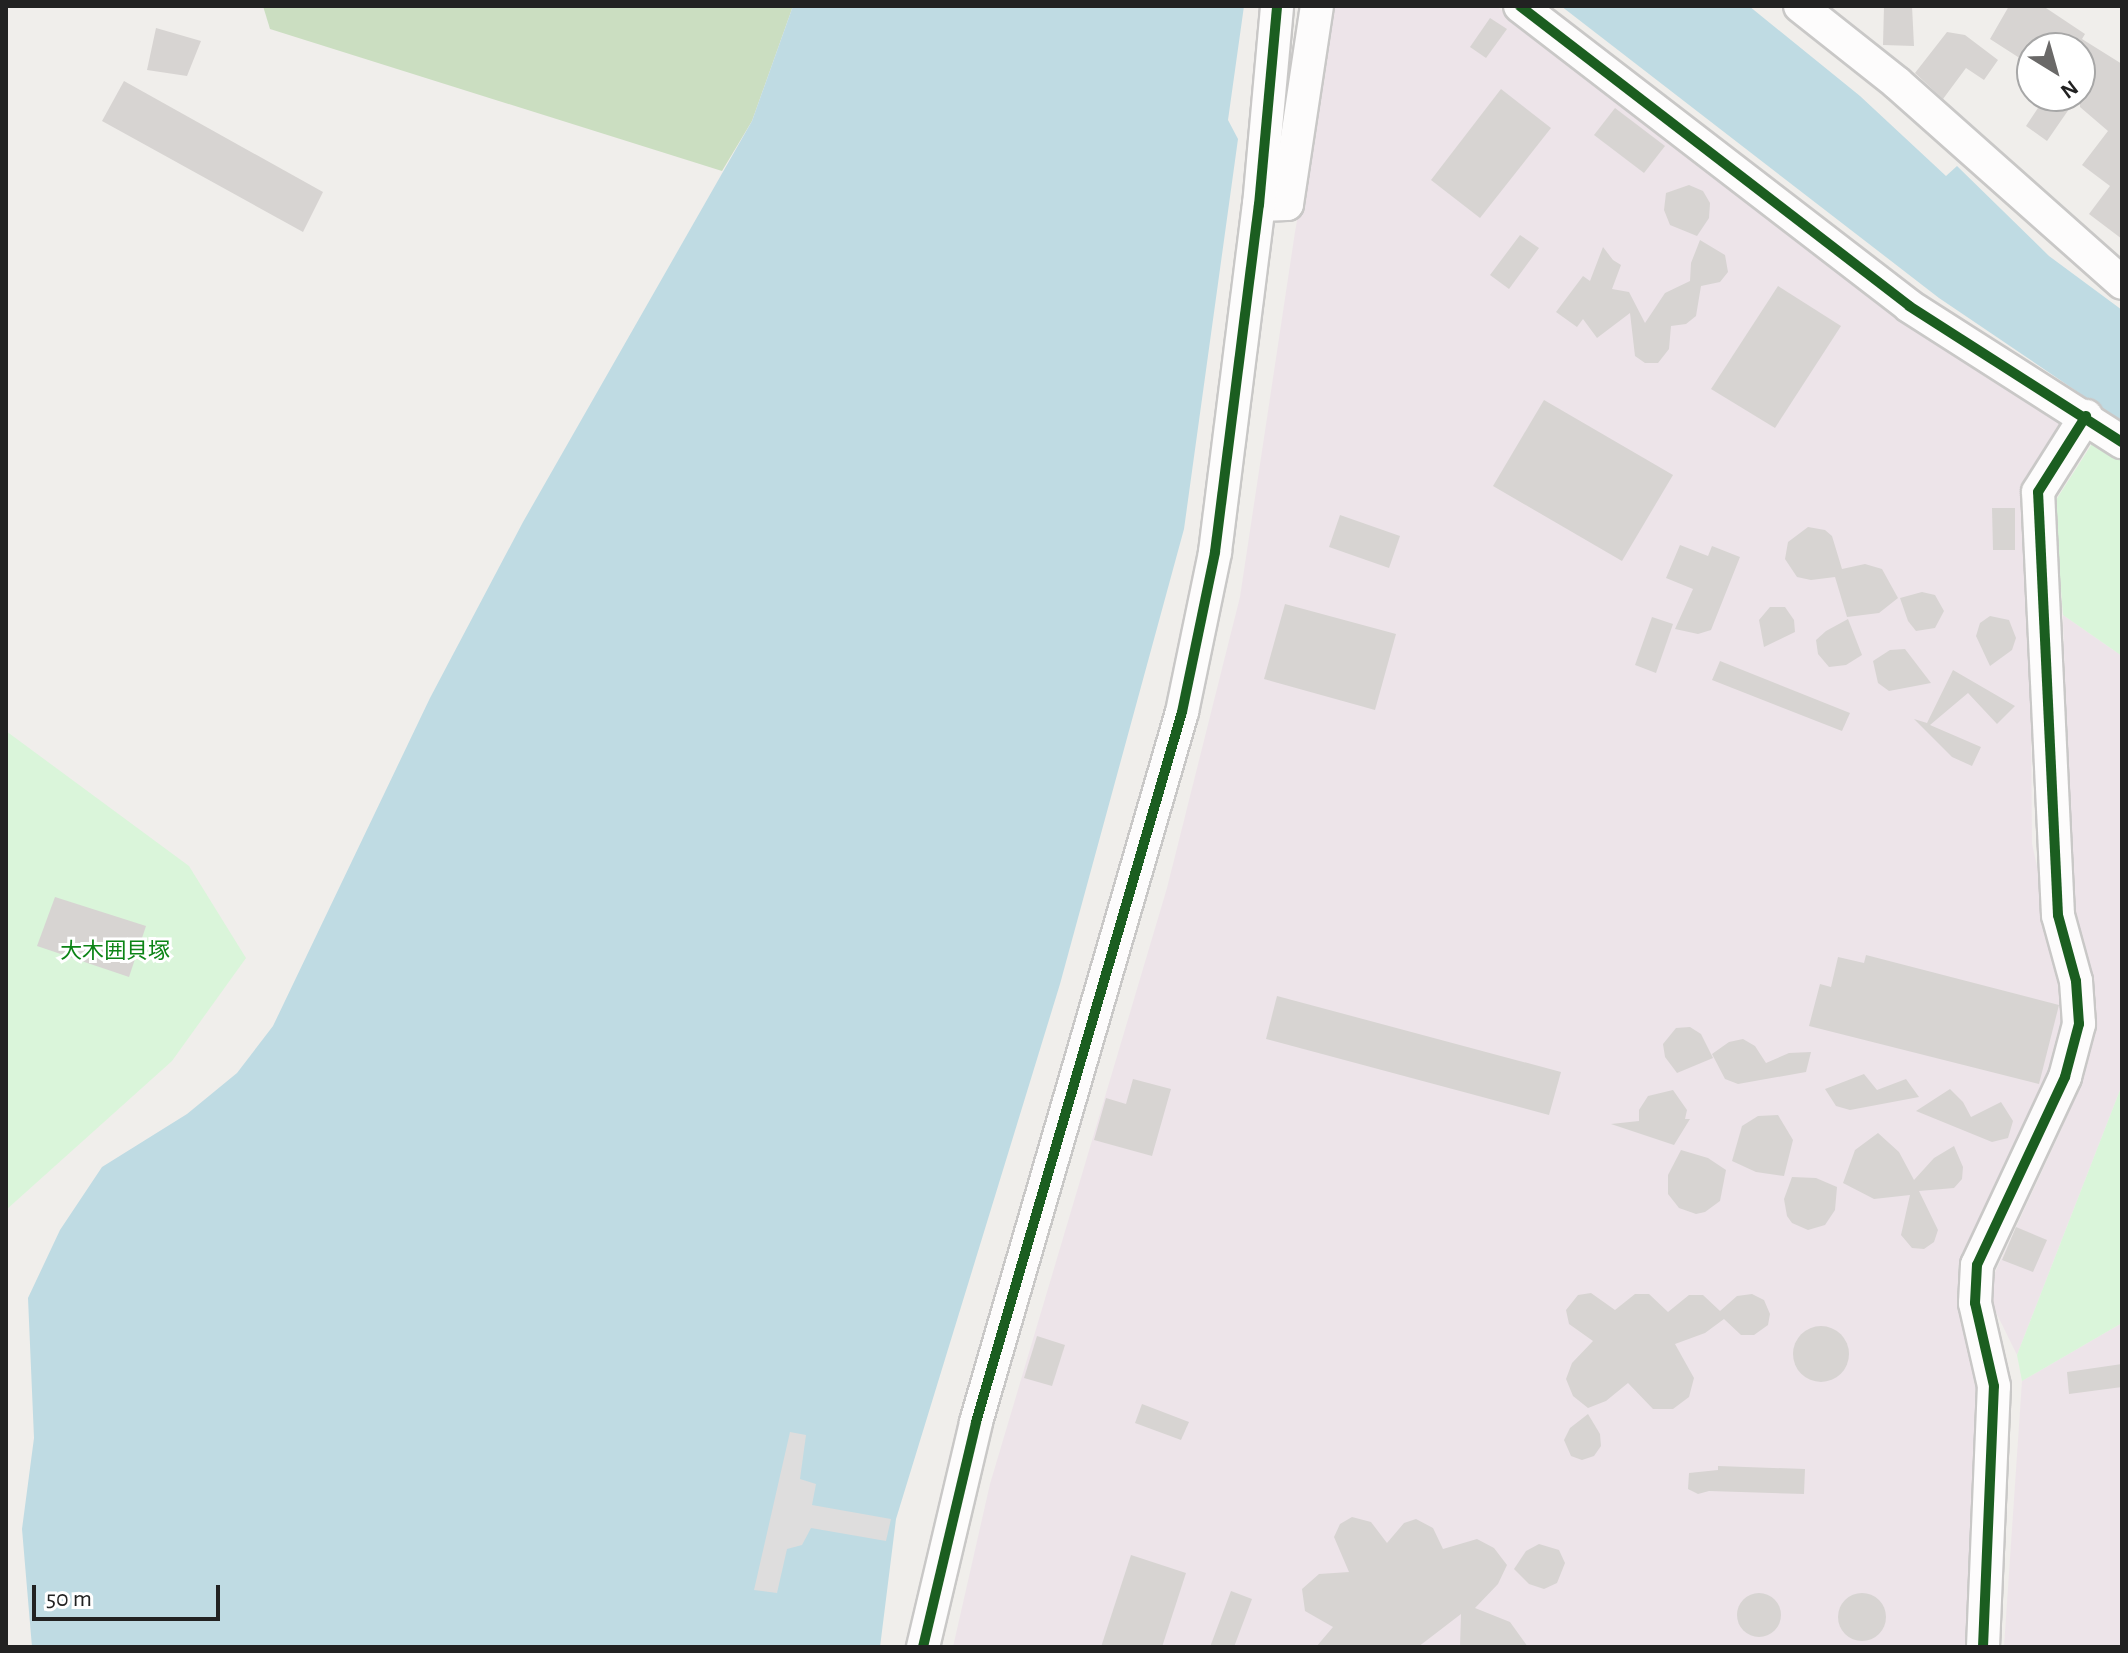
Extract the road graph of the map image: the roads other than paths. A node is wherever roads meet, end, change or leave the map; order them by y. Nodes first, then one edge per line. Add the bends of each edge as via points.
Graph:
1 (1277, 6) edge
2 (1317, 6) edge
3 (1520, 6) edge
4 (1800, 6) edge
5 (1259, 205) junction
6 (2121, 281) edge
7 (2086, 416) junction
8 (2122, 442) edge
9 (923, 1647) edge
10 (1983, 1647) edge

1 - 5 street
2 - 5 street via 1287,204
3 - 7 street via 1909,306
4 - 6 street via 1897,83
5 - 9 street via 1215,552 1182,712 976,1422
7 - 8 street
7 - 10 street via 2038,492 2058,915 2076,981 2079,1024 2065,1077 1977,1265 1975,1303 1994,1386

